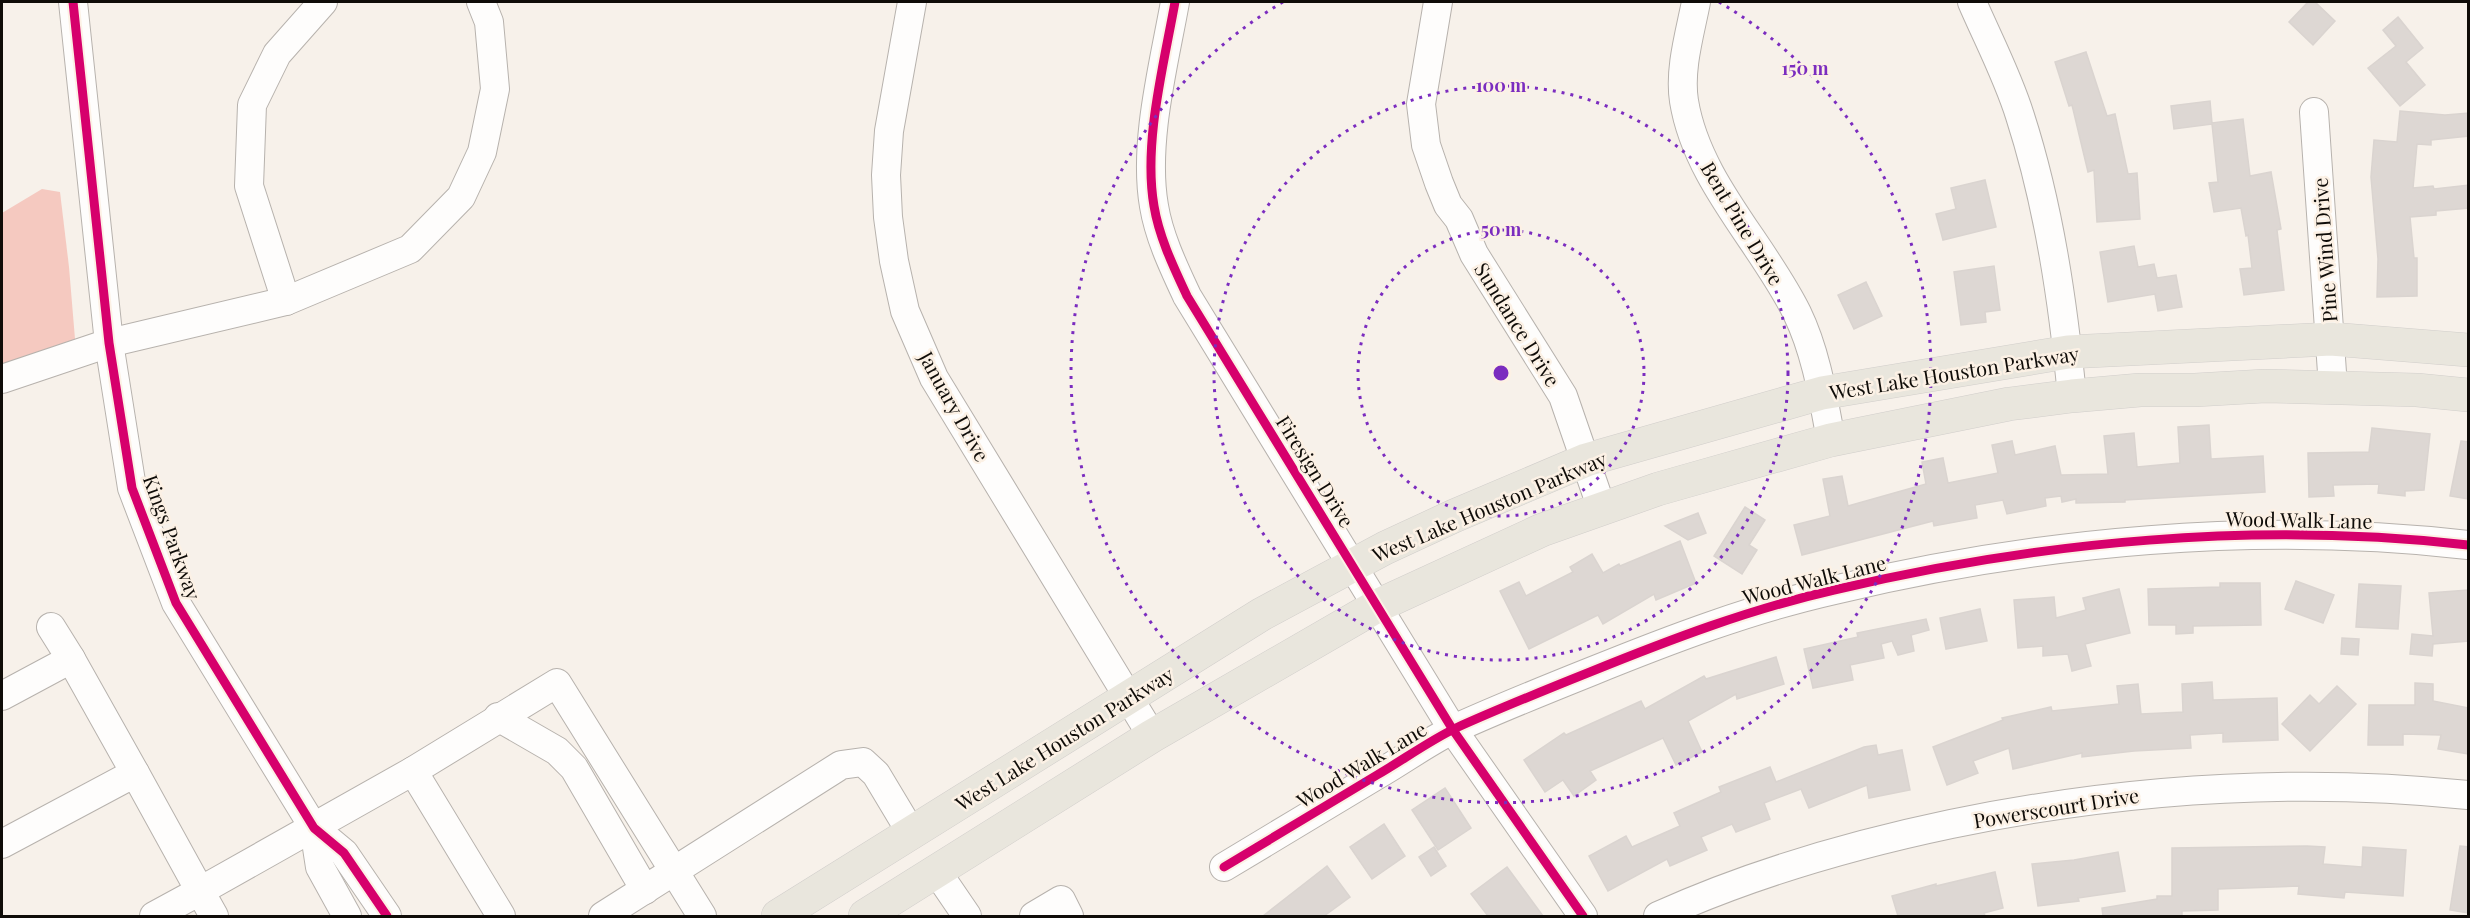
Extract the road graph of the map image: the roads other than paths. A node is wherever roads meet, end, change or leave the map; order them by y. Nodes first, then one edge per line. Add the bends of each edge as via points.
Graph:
1 (73, 2) edge
2 (323, 2) edge
3 (481, 2) edge
4 (912, 2) edge
5 (1175, 2) edge
6 (1438, 2) edge
7 (1695, 2) edge
8 (1972, 2) edge
9 (2314, 112) dead end
10 (286, 301) junction
11 (2331, 339) junction
12 (109, 343) junction
13 (2469, 350) edge
14 (2068, 352) junction
15 (2, 379) edge
16 (2333, 387) junction
17 (1822, 393) junction
18 (2469, 395) edge
19 (2072, 396) junction
20 (1831, 440) junction
21 (1586, 460) junction
22 (1602, 509) junction
23 (2469, 545) edge
24 (1352, 564) junction
25 (1377, 606) junction
26 (51, 627) dead end
27 (71, 659) junction
28 (2, 696) edge
29 (1128, 697) junction
30 (498, 717) junction
31 (1454, 730) junction
32 (1152, 736) junction
33 (413, 771) junction
34 (135, 773) junction
35 (2469, 795) edge
36 (314, 828) junction
37 (912, 834) junction
38 (2, 844) edge
39 (1224, 867) dead end
40 (937, 872) junction
41 (674, 873) junction
42 (645, 890) junction
43 (200, 891) junction
44 (154, 916) edge
45 (214, 916) edge
46 (347, 916) edge
47 (387, 916) edge
48 (501, 916) edge
49 (603, 916) edge
50 (702, 916) edge
51 (778, 916) edge
52 (865, 916) edge
53 (967, 916) edge
54 (1034, 916) edge
55 (1069, 916) edge
56 (1583, 916) edge
57 (1658, 916) edge

1 - 12 street, Kings Parkway
2 - 10 street via 277,54 252,105 249,186
3 - 10 street via 489,22 495,89 482,152 461,197 410,249
4 - 29 street, January Drive via 889,131 886,175 893,250 906,311 934,378
5 - 24 street, Firesign Drive via 1150,166 1154,207 1169,258 1187,296
6 - 21 street, Sundance Drive via 1421,104 1426,145 1439,183 1474,254 1563,396
7 - 17 street, Bent Pine Drive via 1683,72 1684,100 1692,130 1707,169 1796,312 1811,348
8 - 14 street via 2020,115 2044,203
9 - 11 street, Pine Wind Drive
10 - 12 street
11 - 13 main road, West Lake Houston Parkway
11 - 14 main road, West Lake Houston Parkway
11 - 16 street, Pine Wind Drive
12 - 15 street
12 - 36 street, Kings Parkway via 132,488 176,603
14 - 17 main road, West Lake Houston Parkway
14 - 19 street
16 - 18 main road, West Lake Houston Parkway
16 - 19 main road, West Lake Houston Parkway via 2140,390
17 - 20 street, Bent Pine Drive
17 - 21 main road, West Lake Houston Parkway
19 - 20 main road, West Lake Houston Parkway via 2008,404
20 - 22 main road, West Lake Houston Parkway
21 - 22 street, Sundance Drive
21 - 24 main road, West Lake Houston Parkway
22 - 25 main road, West Lake Houston Parkway via 1542,530
23 - 31 street, Wood Walk Lane via 2310,536 2200,536 2069,548 1950,565 1831,590 1742,616 1657,645
24 - 25 street, Firesign Drive
24 - 29 main road, West Lake Houston Parkway
25 - 31 street, Firesign Drive
25 - 32 main road, West Lake Houston Parkway
26 - 27 street
27 - 28 street
27 - 34 street
29 - 32 street, January Drive
29 - 37 main road, West Lake Houston Parkway
30 - 33 street
30 - 41 street via 557,683
30 - 42 street via 556,751 574,768
31 - 39 street, Wood Walk Lane
31 - 56 street, Firesign Drive
32 - 40 main road, West Lake Houston Parkway
33 - 36 street
33 - 48 street
34 - 38 street
34 - 43 street
35 - 57 street, Powerscourt Drive via 2356,787 2251,787 2101,798 2000,814 1852,847 1754,878
36 - 43 street
36 - 46 street, Kings Parkway via 320,867
36 - 47 street, Kings Parkway via 344,853
37 - 40 main road
37 - 41 street via 876,774 863,762 841,765
37 - 51 main road, West Lake Houston Parkway
40 - 52 main road, West Lake Houston Parkway
40 - 53 street
41 - 42 street
41 - 50 street
42 - 49 street
43 - 44 street
43 - 45 street
54 - 55 street via 1061,900

